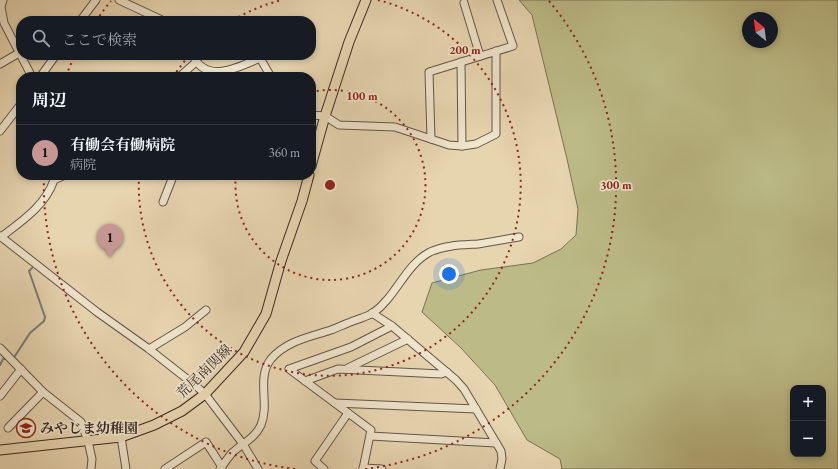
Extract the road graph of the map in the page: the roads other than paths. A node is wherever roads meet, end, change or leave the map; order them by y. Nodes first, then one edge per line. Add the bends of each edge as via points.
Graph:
1 (2, 0) edge
2 (96, 0) edge
3 (119, 0) edge
4 (366, 0) edge
5 (497, 0) edge
6 (464, 3) dead end
7 (84, 16) edge
8 (153, 16) edge
9 (16, 47) edge
10 (496, 51) junction
11 (16, 55) edge
12 (480, 56) junction
13 (23, 60) edge
14 (52, 60) edge
15 (255, 60) edge
16 (261, 60) edge
17 (196, 62) joint
18 (461, 62) junction
19 (0, 64) edge
20 (29, 72) edge
21 (44, 72) edge
22 (185, 72) edge
23 (216, 72) edge
24 (216, 72) edge
25 (268, 72) edge
26 (16, 110) edge
27 (316, 115) edge
28 (325, 116) junction
29 (0, 131) edge
30 (430, 139) junction
31 (462, 146) junction
32 (316, 148) edge
33 (54, 180) edge
34 (172, 180) edge
35 (308, 180) edge
36 (162, 202) dead end
37 (0, 236) edge
38 (520, 237) dead end
39 (206, 310) dead end
40 (372, 313) junction
41 (392, 326) junction
42 (408, 339) junction
43 (0, 348) edge
44 (149, 348) junction
45 (21, 369) junction
46 (346, 369) junction
47 (447, 372) junction
48 (305, 381) junction
49 (43, 392) junction
50 (205, 394) junction
51 (0, 396) edge
52 (335, 403) junction
53 (476, 409) junction
54 (348, 413) junction
55 (8, 428) dead end
56 (370, 436) junction
57 (121, 437) junction
58 (88, 441) junction
59 (496, 443) junction
60 (243, 444) junction
61 (0, 450) edge
62 (221, 468) edge
63 (363, 468) edge
64 (90, 469) edge
65 (126, 469) edge
66 (165, 469) edge
67 (258, 469) edge
68 (324, 469) edge
69 (382, 469) edge
70 (500, 469) edge

1 - 9 street via 4,23
2 - 7 street
3 - 8 street
4 - 28 main road via 349,42
5 - 10 street via 514,46
6 - 12 street
10 - 12 street
10 - 31 street via 496,134 476,144
11 - 19 street
12 - 18 street
13 - 20 street
14 - 21 street
15 - 23 street via 228,71
16 - 25 street
17 - 22 street
17 - 24 street via 204,69
18 - 30 street via 428,72
18 - 31 street
26 - 29 street
27 - 28 street
28 - 30 street via 339,125 395,127
28 - 32 main road
30 - 31 street
33 - 37 street via 50,191 29,216
34 - 36 street
35 - 50 main road, 荒尾南関線 via 266,314 244,352
37 - 44 street via 97,312
38 - 40 street via 448,246 431,252 420,259 392,294
39 - 44 street via 185,327
40 - 41 street
40 - 60 street via 304,338 272,357 263,378 265,415 252,438
41 - 42 street
41 - 48 street via 351,347 289,369
42 - 46 street
42 - 47 street
43 - 45 street
44 - 50 street
45 - 49 street
45 - 51 street
46 - 47 street via 441,374
46 - 48 street via 338,369
47 - 53 street via 464,389
48 - 52 street
49 - 55 street
49 - 58 street via 81,422
50 - 57 main road, 荒尾南関線 via 182,411 154,426
50 - 60 street
52 - 53 street
52 - 54 street
53 - 59 street
54 - 56 street via 371,430
54 - 68 street via 315,461
56 - 59 street
56 - 63 street
57 - 58 main road, 荒尾南関線
57 - 65 street
58 - 61 main road, 荒尾南関線
58 - 64 street via 92,459
59 - 70 street via 501,451
60 - 62 street via 232,453
60 - 67 street
62 - 66 street via 206,442
63 - 69 street

